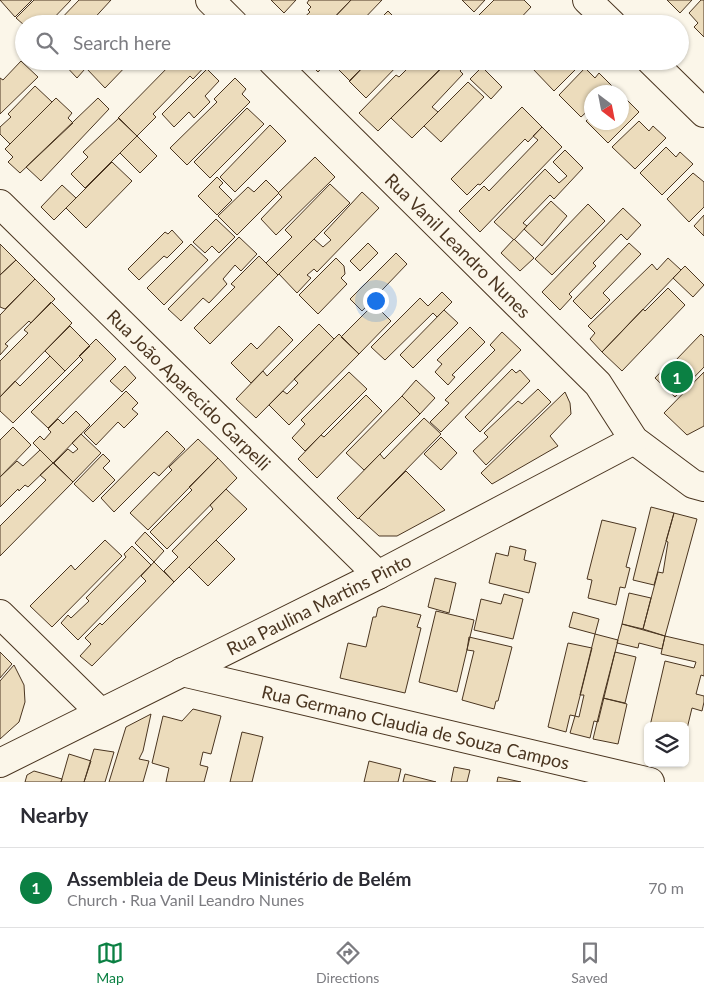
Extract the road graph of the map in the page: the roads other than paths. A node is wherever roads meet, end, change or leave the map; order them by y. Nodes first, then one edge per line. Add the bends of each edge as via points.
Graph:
1 (210, 0) edge
2 (588, 0) edge
3 (225, 15) edge
4 (603, 15) edge
5 (281, 70) edge
6 (660, 70) edge
7 (704, 113) edge
8 (0, 204) edge
9 (634, 440) junction
10 (704, 487) edge
11 (378, 575) junction
12 (0, 614) edge
13 (182, 672) junction
14 (100, 712) junction
15 (0, 763) edge
16 (650, 782) edge

1 - 3 street
2 - 4 street
5 - 9 street, Rua Vanil Leandro Nunes via 598,384
6 - 7 street
8 - 11 street, Rua João Aparecido Garpelli
9 - 10 street via 693,484
9 - 11 street, Rua Paulina Martins Pinto
11 - 13 street, Rua Paulina Martins Pinto
12 - 14 street
13 - 14 street, Rua Paulina Martins Pinto
13 - 16 street, Rua Germano Claudia de Souza Campos
14 - 15 street, Rua Paulina Martins Pinto

